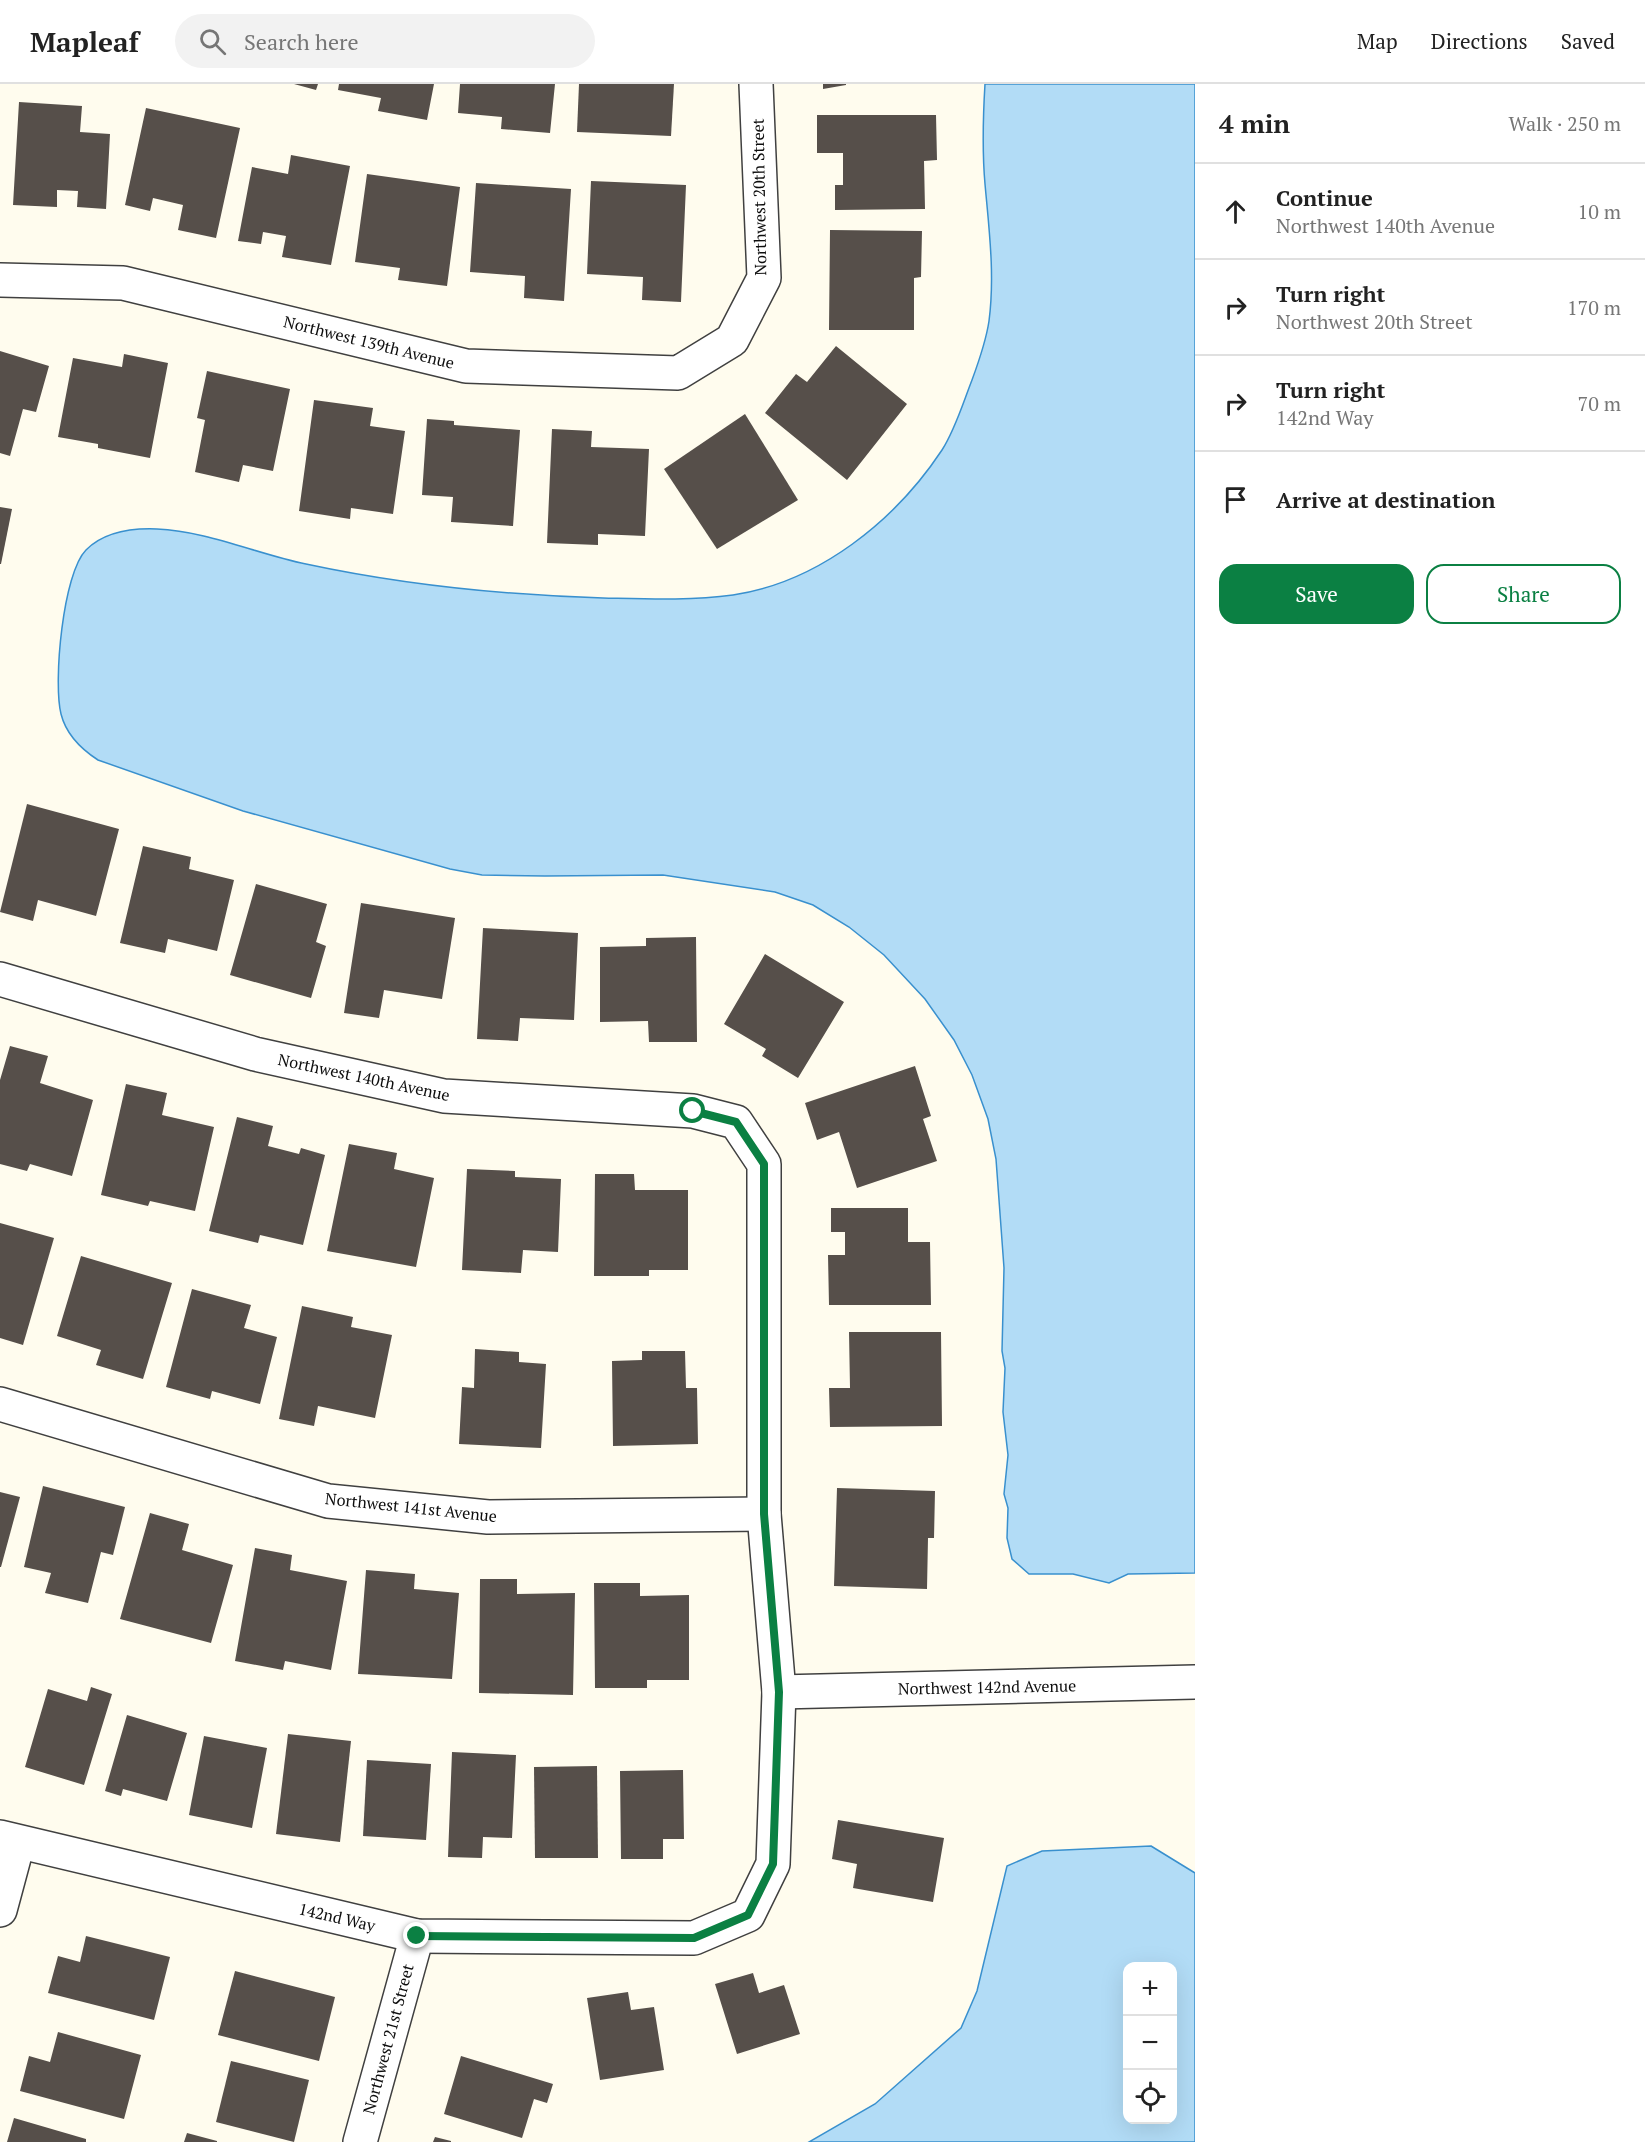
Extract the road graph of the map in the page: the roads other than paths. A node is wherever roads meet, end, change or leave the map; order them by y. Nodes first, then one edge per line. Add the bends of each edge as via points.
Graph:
1 (756, 84) edge
2 (0, 280) edge
3 (732, 340) joint
4 (0, 979) edge
5 (0, 1404) edge
6 (764, 1514) junction
7 (1195, 1682) edge
8 (779, 1692) junction
9 (9, 1840) edge
10 (0, 1910) edge
11 (417, 1936) junction
12 (360, 2142) edge

1 - 3 street, Northwest 20th Street via 764,278
2 - 3 street, Northwest 139th Avenue via 123,283 466,366 678,373
4 - 6 street, Northwest 140th Avenue via 255,1054 444,1096 693,1111 736,1122 764,1164
5 - 6 street, Northwest 141st Avenue via 328,1501 489,1517
6 - 8 street
7 - 8 street, Northwest 142nd Avenue
8 - 11 street, 142nd Way via 773,1864 748,1915 694,1938
9 - 10 street
9 - 11 street, 142nd Way
11 - 12 street, Northwest 21st Street

